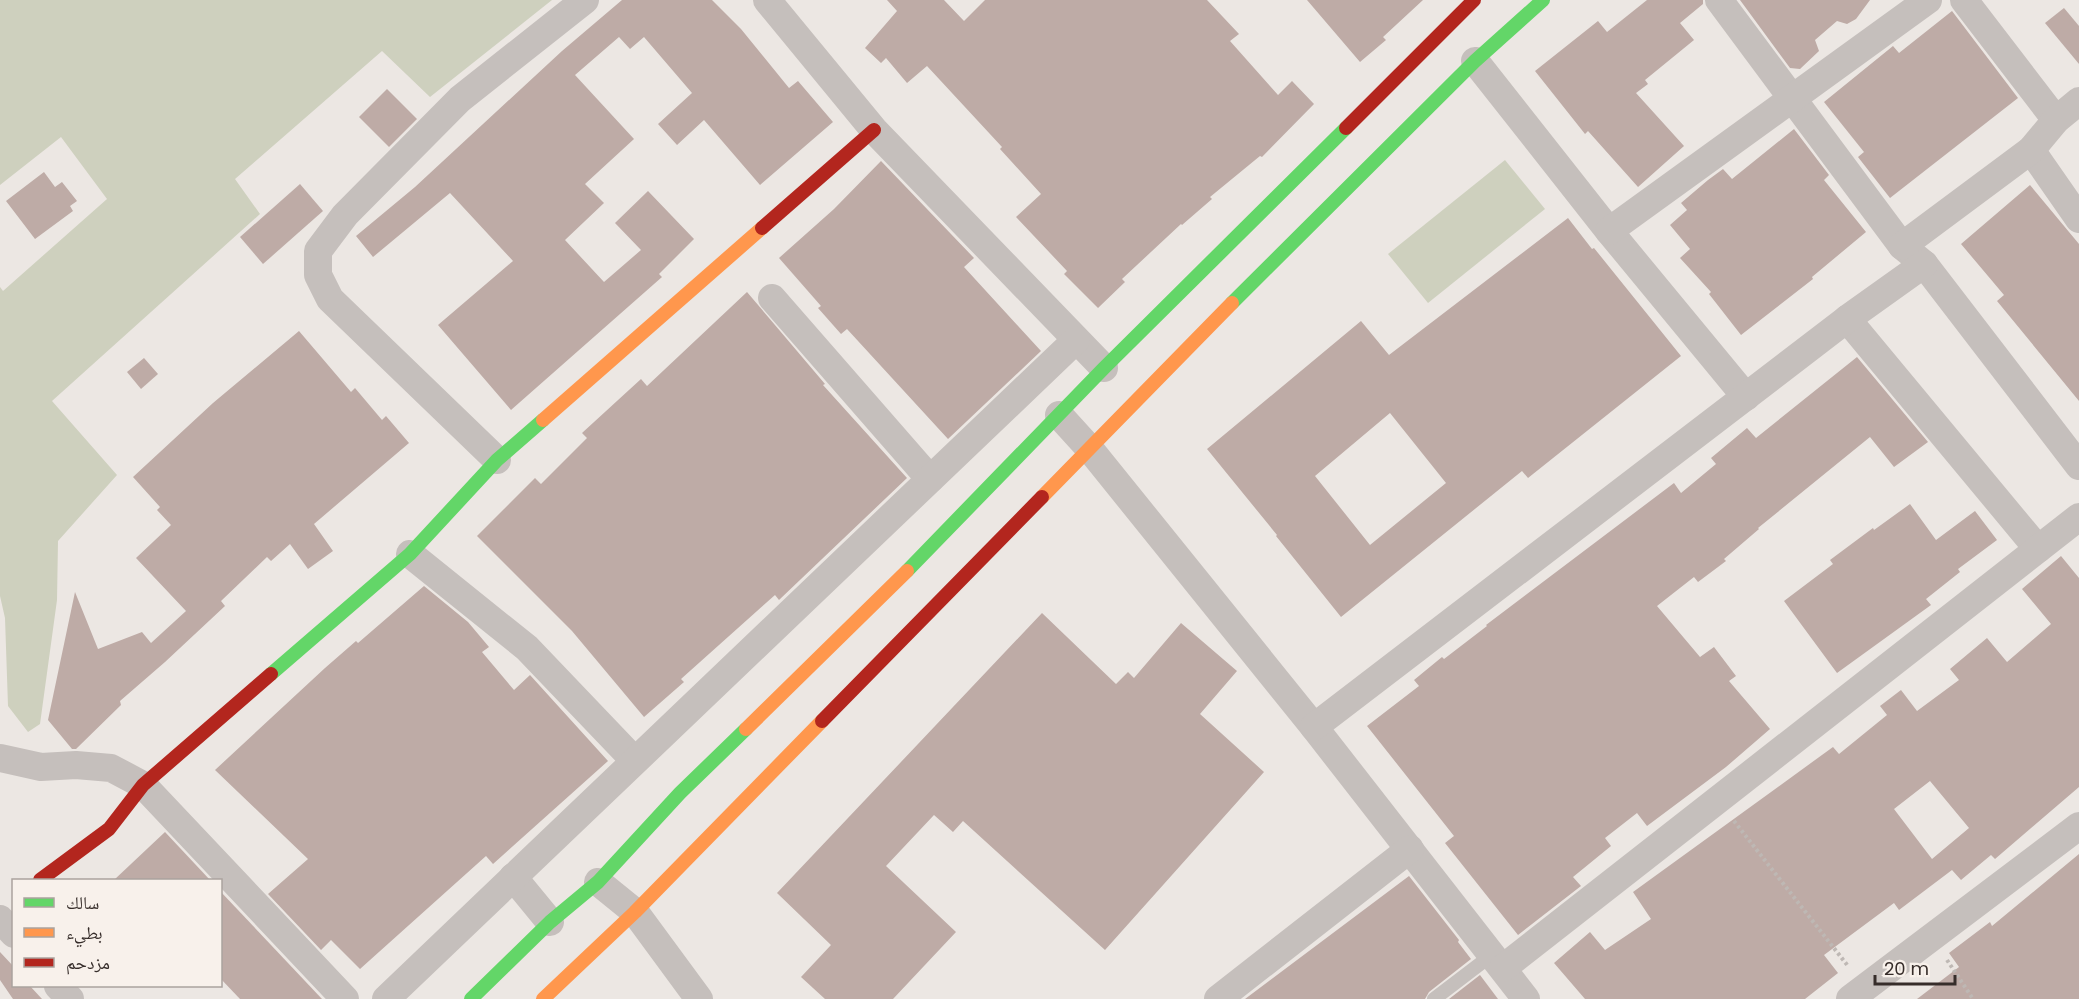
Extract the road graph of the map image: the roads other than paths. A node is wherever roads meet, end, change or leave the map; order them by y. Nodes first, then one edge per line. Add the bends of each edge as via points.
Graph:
1 (585, 0) edge
2 (766, 0) edge
3 (1474, 0) edge
4 (1543, 0) edge
5 (1719, 0) edge
6 (1928, 0) edge
7 (1964, 0) edge
8 (1475, 61) junction
9 (1790, 98) junction
10 (2079, 101) edge
11 (2056, 120) junction
12 (874, 130) junction
13 (2031, 150) junction
14 (2079, 219) edge
15 (1609, 231) junction
16 (1902, 246) junction
17 (1924, 264) junction
18 (772, 298) dead end
19 (1847, 319) junction
20 (1076, 340) junction
21 (1104, 368) junction
22 (1746, 397) junction
23 (1059, 415) junction
24 (1089, 448) junction
25 (497, 460) junction
26 (2079, 466) edge
27 (930, 479) junction
28 (2079, 517) edge
29 (2038, 549) junction
30 (410, 554) junction
31 (1314, 727) junction
32 (0, 758) edge
33 (634, 760) junction
34 (142, 785) junction
35 (2079, 826) edge
36 (1410, 849) junction
37 (513, 877) junction
38 (41, 879) edge
39 (598, 882) junction
40 (635, 912) junction
41 (0, 919) edge
42 (550, 922) junction
43 (12, 932) edge
44 (1498, 961) junction
45 (59, 987) edge
46 (1858, 994) edge
47 (70, 999) edge
48 (345, 999) edge
49 (386, 999) edge
50 (471, 999) edge
51 (543, 999) edge
52 (699, 999) edge
53 (1218, 999) edge
54 (1434, 999) edge
55 (1526, 999) edge

1 - 25 street via 460,99 345,216 318,251 318,275 330,299
2 - 12 street
3 - 21 main road
4 - 8 main road
5 - 9 street
6 - 9 street
7 - 11 street
8 - 15 street
8 - 24 main road
9 - 15 street
9 - 16 street
10 - 11 street
11 - 13 street
12 - 20 street
12 - 25 main road
13 - 14 street
13 - 16 street
15 - 22 street
16 - 17 street
17 - 19 street
17 - 26 street
18 - 27 street
19 - 22 street
19 - 29 street
20 - 21 street
20 - 27 street
21 - 23 main road
22 - 31 street
23 - 24 street
23 - 39 main road via 680,794
24 - 31 street
24 - 40 main road
25 - 30 main road
27 - 33 street
28 - 29 street
29 - 44 street via 1717,801
30 - 33 street via 527,648
30 - 34 main road
31 - 36 street
32 - 34 street via 41,767 111,768
33 - 37 street
34 - 38 main road via 109,829
34 - 48 street
35 - 46 street
36 - 44 street
36 - 53 street
37 - 42 street
37 - 49 street
39 - 40 street
39 - 42 main road
40 - 51 main road
40 - 52 street
41 - 43 street
42 - 50 main road
44 - 54 lane
44 - 55 street
45 - 47 street

